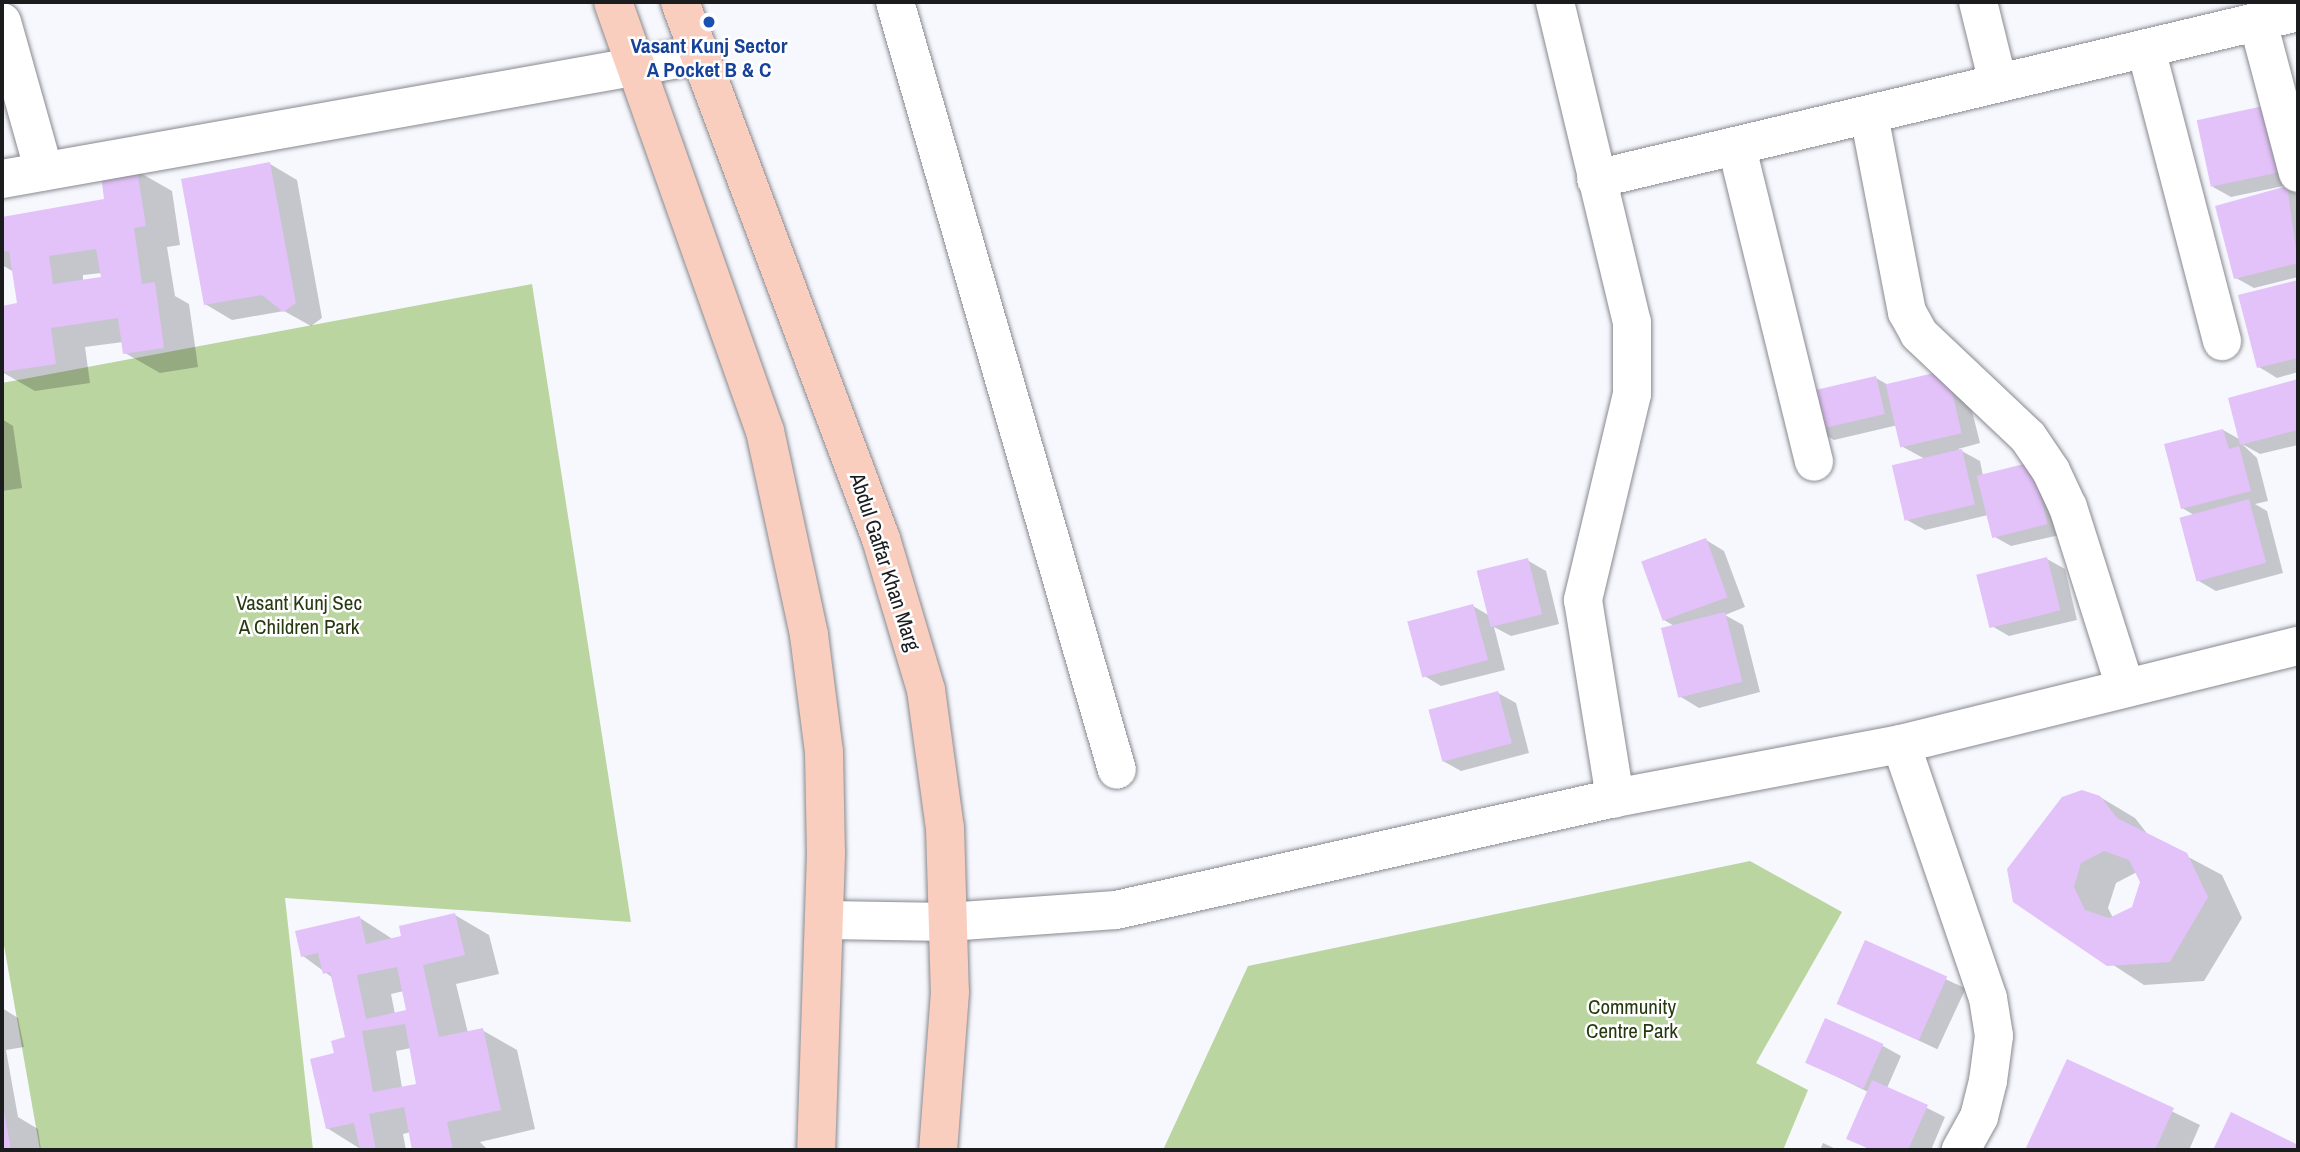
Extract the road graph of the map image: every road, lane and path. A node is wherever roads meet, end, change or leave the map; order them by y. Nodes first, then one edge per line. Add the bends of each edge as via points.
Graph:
1 (613, 2) edge
2 (680, 2) edge
3 (895, 2) edge
4 (1555, 2) edge
5 (1978, 2) edge
6 (2298, 12) edge
7 (2, 22) edge
8 (2258, 22) junction
9 (2146, 49) junction
10 (700, 55) junction
11 (638, 66) junction
12 (1998, 83) junction
13 (1869, 115) junction
14 (1737, 148) junction
15 (44, 171) junction
16 (2298, 173) edge
17 (2, 179) edge
18 (1596, 179) junction
19 (2222, 341) dead end
20 (1814, 462) dead end
21 (2298, 646) edge
22 (2125, 687) junction
23 (1901, 744) junction
24 (1117, 770) dead end
25 (1615, 798) junction
26 (827, 920) junction
27 (948, 922) junction
28 (816, 1150) edge
29 (938, 1150) edge
30 (1961, 1150) edge

1 - 11 main road
2 - 10 main road, Abdul Gaffar Khan Marg
3 - 24 street
4 - 18 street
5 - 12 street
6 - 8 street
7 - 15 street
8 - 9 street
8 - 16 street
9 - 12 street
9 - 19 street
10 - 11 street
10 - 27 main road, Abdul Gaffar Khan Marg via 881,539 926,690 945,828
11 - 15 street
11 - 26 main road via 765,431 811,648 824,752
12 - 13 street
13 - 14 street
13 - 22 street via 1907,312 1919,334 2028,437 2051,471
14 - 18 street
14 - 20 street
15 - 17 street
18 - 25 street via 1623,278 1634,358 1615,485 1584,576 1583,600
21 - 22 street
22 - 23 street
23 - 25 street
23 - 30 street via 1988,998 1994,1036 1979,1117
25 - 27 street via 1116,910
26 - 27 street
26 - 28 main road
27 - 29 main road, Abdul Gaffar Khan Marg via 950,992

